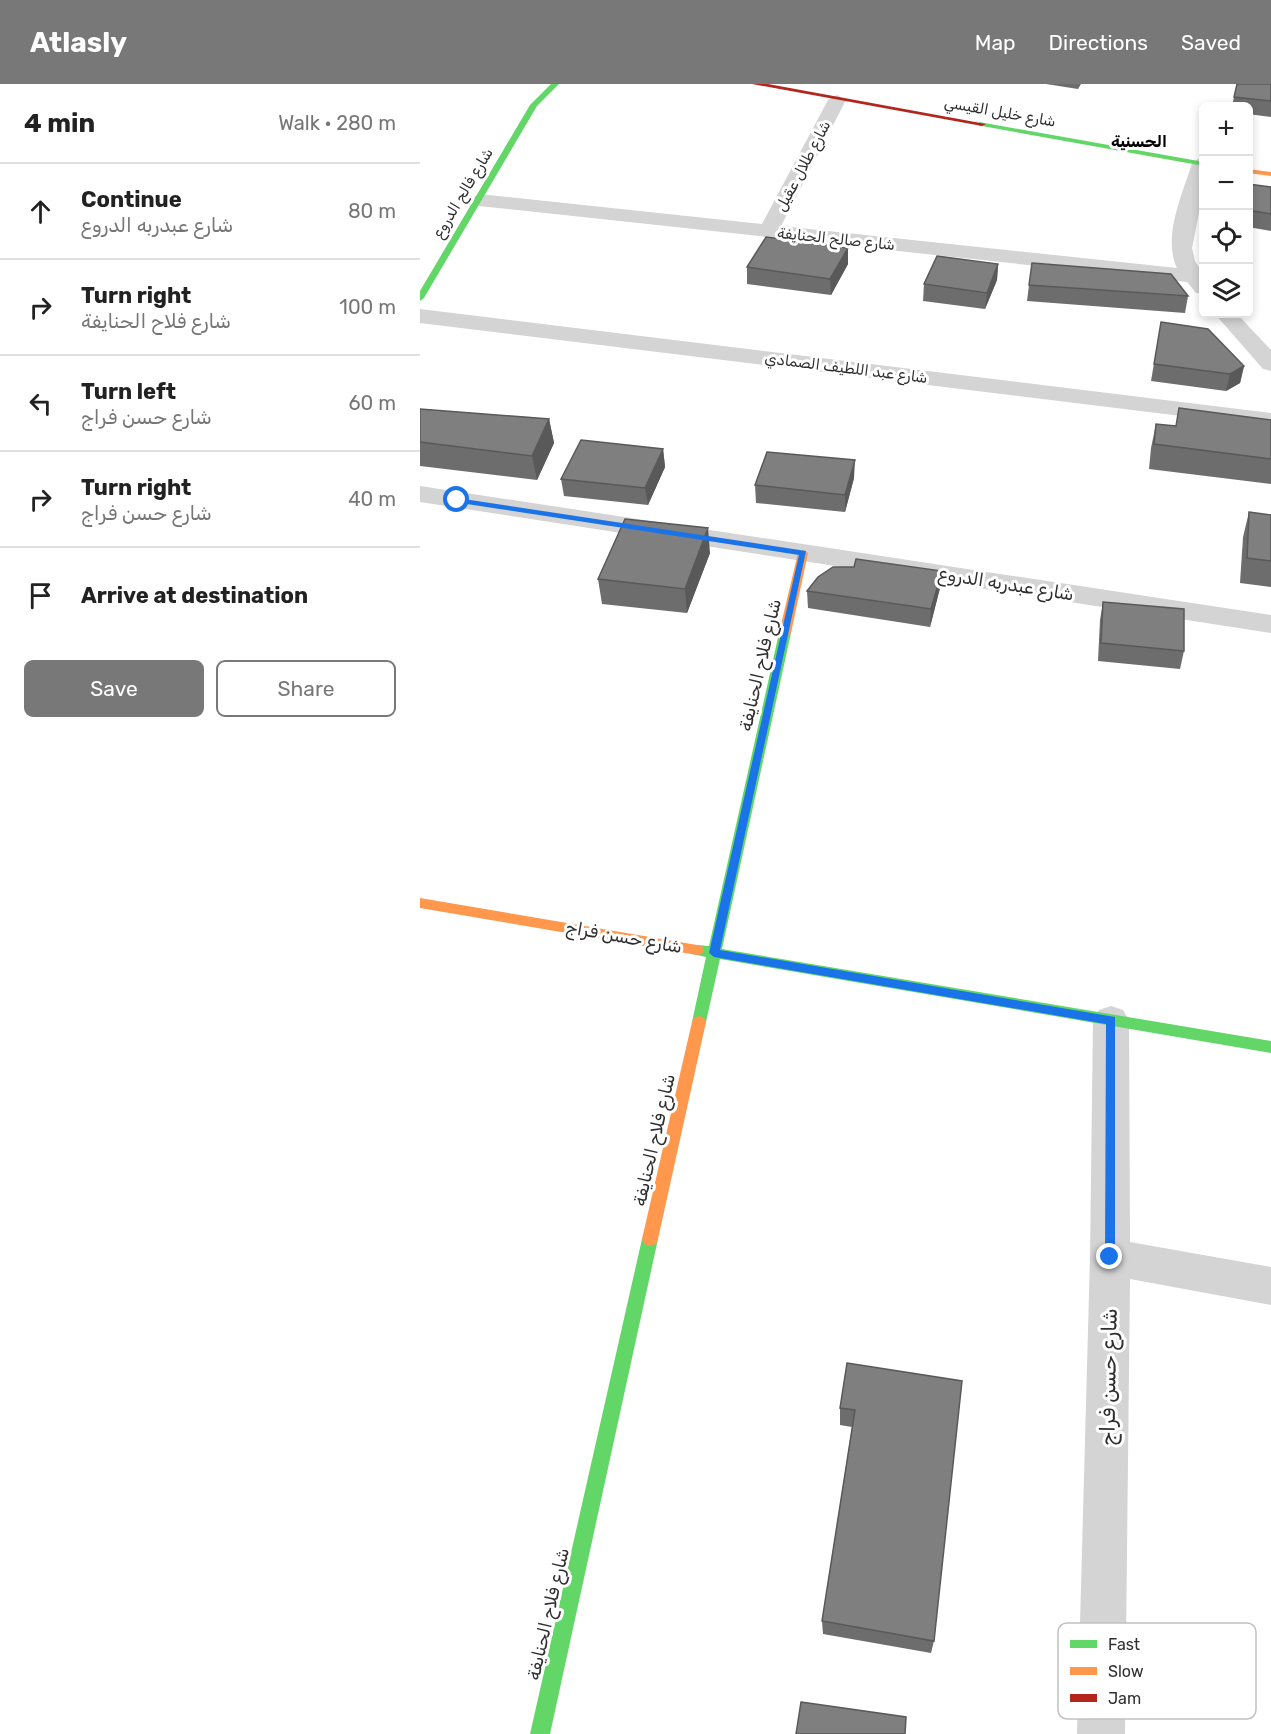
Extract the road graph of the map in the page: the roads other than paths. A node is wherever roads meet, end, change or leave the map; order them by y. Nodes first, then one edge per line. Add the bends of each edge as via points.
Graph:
1 (536, 84) edge
2 (756, 84) edge
3 (557, 85) edge
4 (837, 100) junction
5 (534, 105) junction
6 (1199, 163) edge
7 (1253, 172) edge
8 (1199, 174) edge
9 (1271, 174) edge
10 (479, 200) junction
11 (768, 232) junction
12 (1198, 282) edge
13 (420, 298) edge
14 (420, 316) edge
15 (1230, 318) edge
16 (1271, 364) edge
17 (1271, 420) edge
18 (420, 494) edge
19 (420, 499) edge
20 (457, 500) junction
21 (803, 553) junction
22 (1271, 624) edge
23 (420, 903) edge
24 (714, 953) junction
25 (1111, 1020) junction
26 (1271, 1047) edge
27 (1110, 1257) junction
28 (1271, 1286) edge
29 (1103, 1623) edge
30 (1101, 1719) edge
31 (540, 1734) edge
32 (1101, 1734) edge

1 - 5 street, شارع فالح الدروع via 532,93
2 - 4 street, شارع خليل القيسي
3 - 5 street, شارع فالح الدروع
4 - 6 street, شارع خليل القيسي
4 - 11 street, شارع طلال عقيل
5 - 10 street, شارع فالح الدروع
7 - 9 street
8 - 12 street, شارع صالح الحنايفة via 1188,209 1183,255
10 - 11 street, شارع صالح الحنايفة
10 - 13 street, شارع فالح الدروع
11 - 12 street, شارع صالح الحنايفة
14 - 17 street, شارع عبد اللطيف الصمادي
15 - 16 street
18 - 20 street, شارع عبدربه الدروع
19 - 20 street, شارع عبدربه الدروع
20 - 21 street, شارع عبدربه الدروع
21 - 22 street, شارع عبدربه الدروع
21 - 24 street, شارع فلاح الحنايفة
23 - 24 street, شارع حسن فراج
24 - 25 street, شارع حسن فراج
24 - 31 street, شارع فلاح الحنايفة
25 - 26 street, شارع حسن فراج
25 - 27 street, شارع حسن فراج
27 - 28 street
27 - 29 street, شارع حسن فراج
30 - 32 street, شارع حسن فراج

